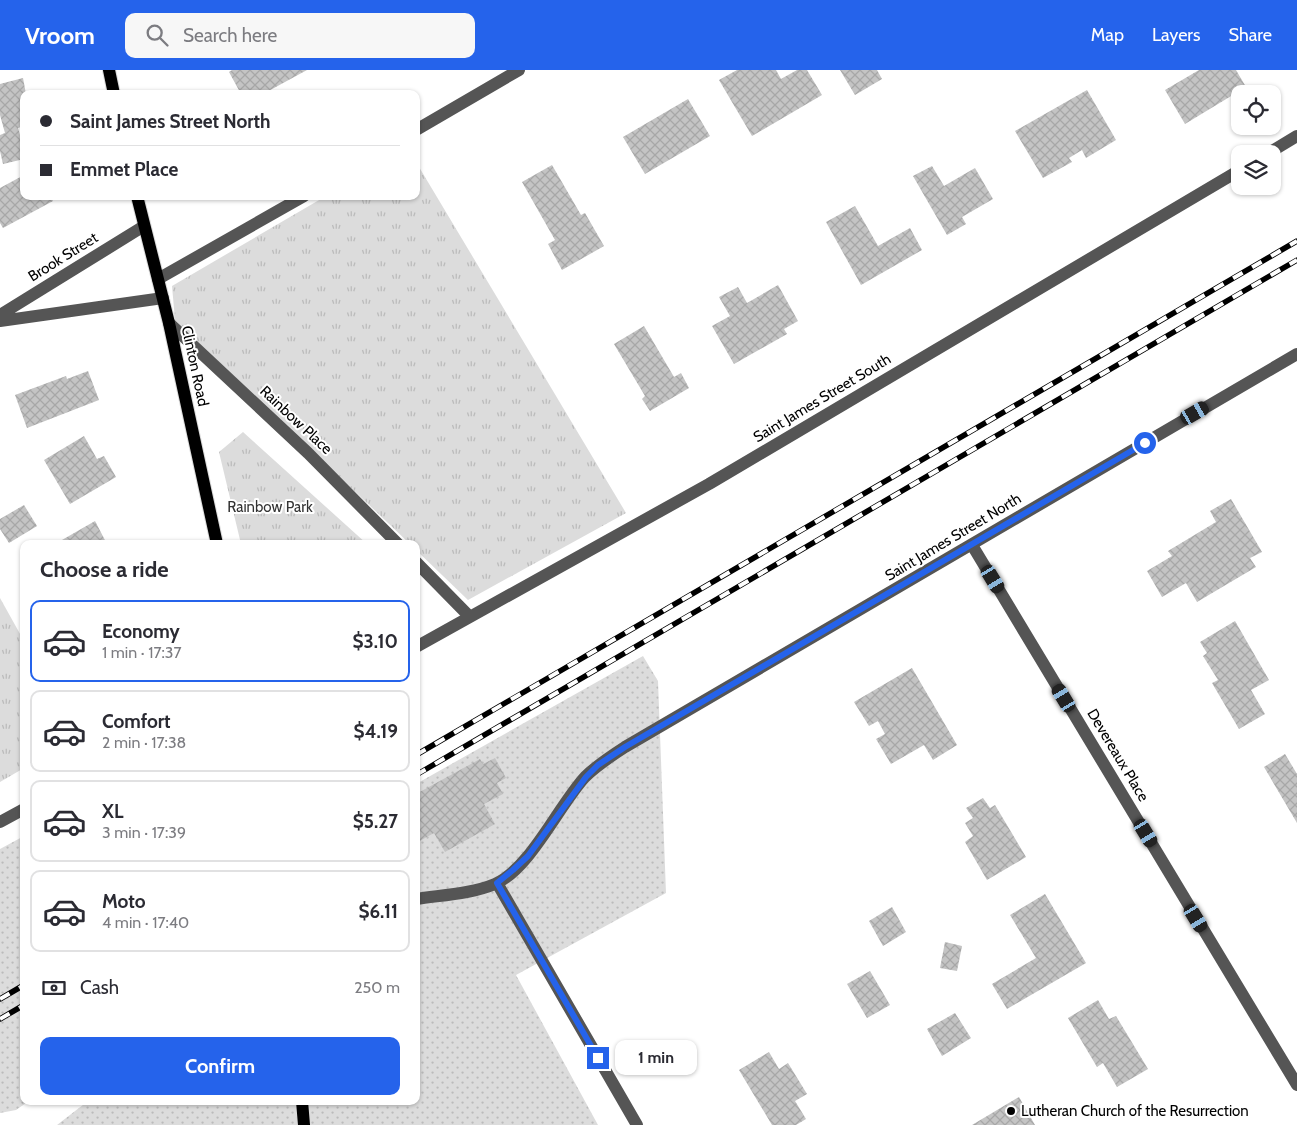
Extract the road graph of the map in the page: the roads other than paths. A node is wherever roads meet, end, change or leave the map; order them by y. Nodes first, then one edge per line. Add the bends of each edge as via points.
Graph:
1 (109, 70) edge
2 (519, 70) edge
3 (113, 90) edge
4 (420, 128) edge
5 (1297, 136) edge
6 (1281, 146) edge
7 (1231, 175) edge
8 (138, 200) edge
9 (297, 200) edge
10 (144, 226) junction
11 (158, 279) junction
12 (163, 298) junction
13 (0, 315) edge
14 (0, 320) edge
15 (169, 323) junction
16 (1297, 354) edge
17 (216, 540) edge
18 (394, 540) edge
19 (972, 545) junction
20 (420, 566) edge
21 (470, 616) junction
22 (420, 645) edge
23 (20, 811) edge
24 (0, 822) edge
25 (497, 883) junction
26 (420, 898) edge
27 (1297, 1085) edge
28 (302, 1105) edge
29 (304, 1125) edge
30 (637, 1125) edge

1 - 3 main road
2 - 4 street
5 - 6 street
7 - 21 street, Saint James Street South via 709,484
8 - 10 main road, Clinton Road
9 - 11 street
10 - 11 main road, Clinton Road
10 - 13 street, Brook Street
11 - 12 main road, Clinton Road
12 - 14 street
12 - 15 main road, Clinton Road
15 - 17 main road, Clinton Road
15 - 18 street, Rainbow Place via 308,453
16 - 19 street, Saint James Street North
19 - 25 street, Saint James Street North via 598,765 528,856
19 - 27 street, Devereaux Place
20 - 21 street
21 - 22 street, Saint James Street South
23 - 24 street
25 - 26 street
25 - 30 street
28 - 29 main road

